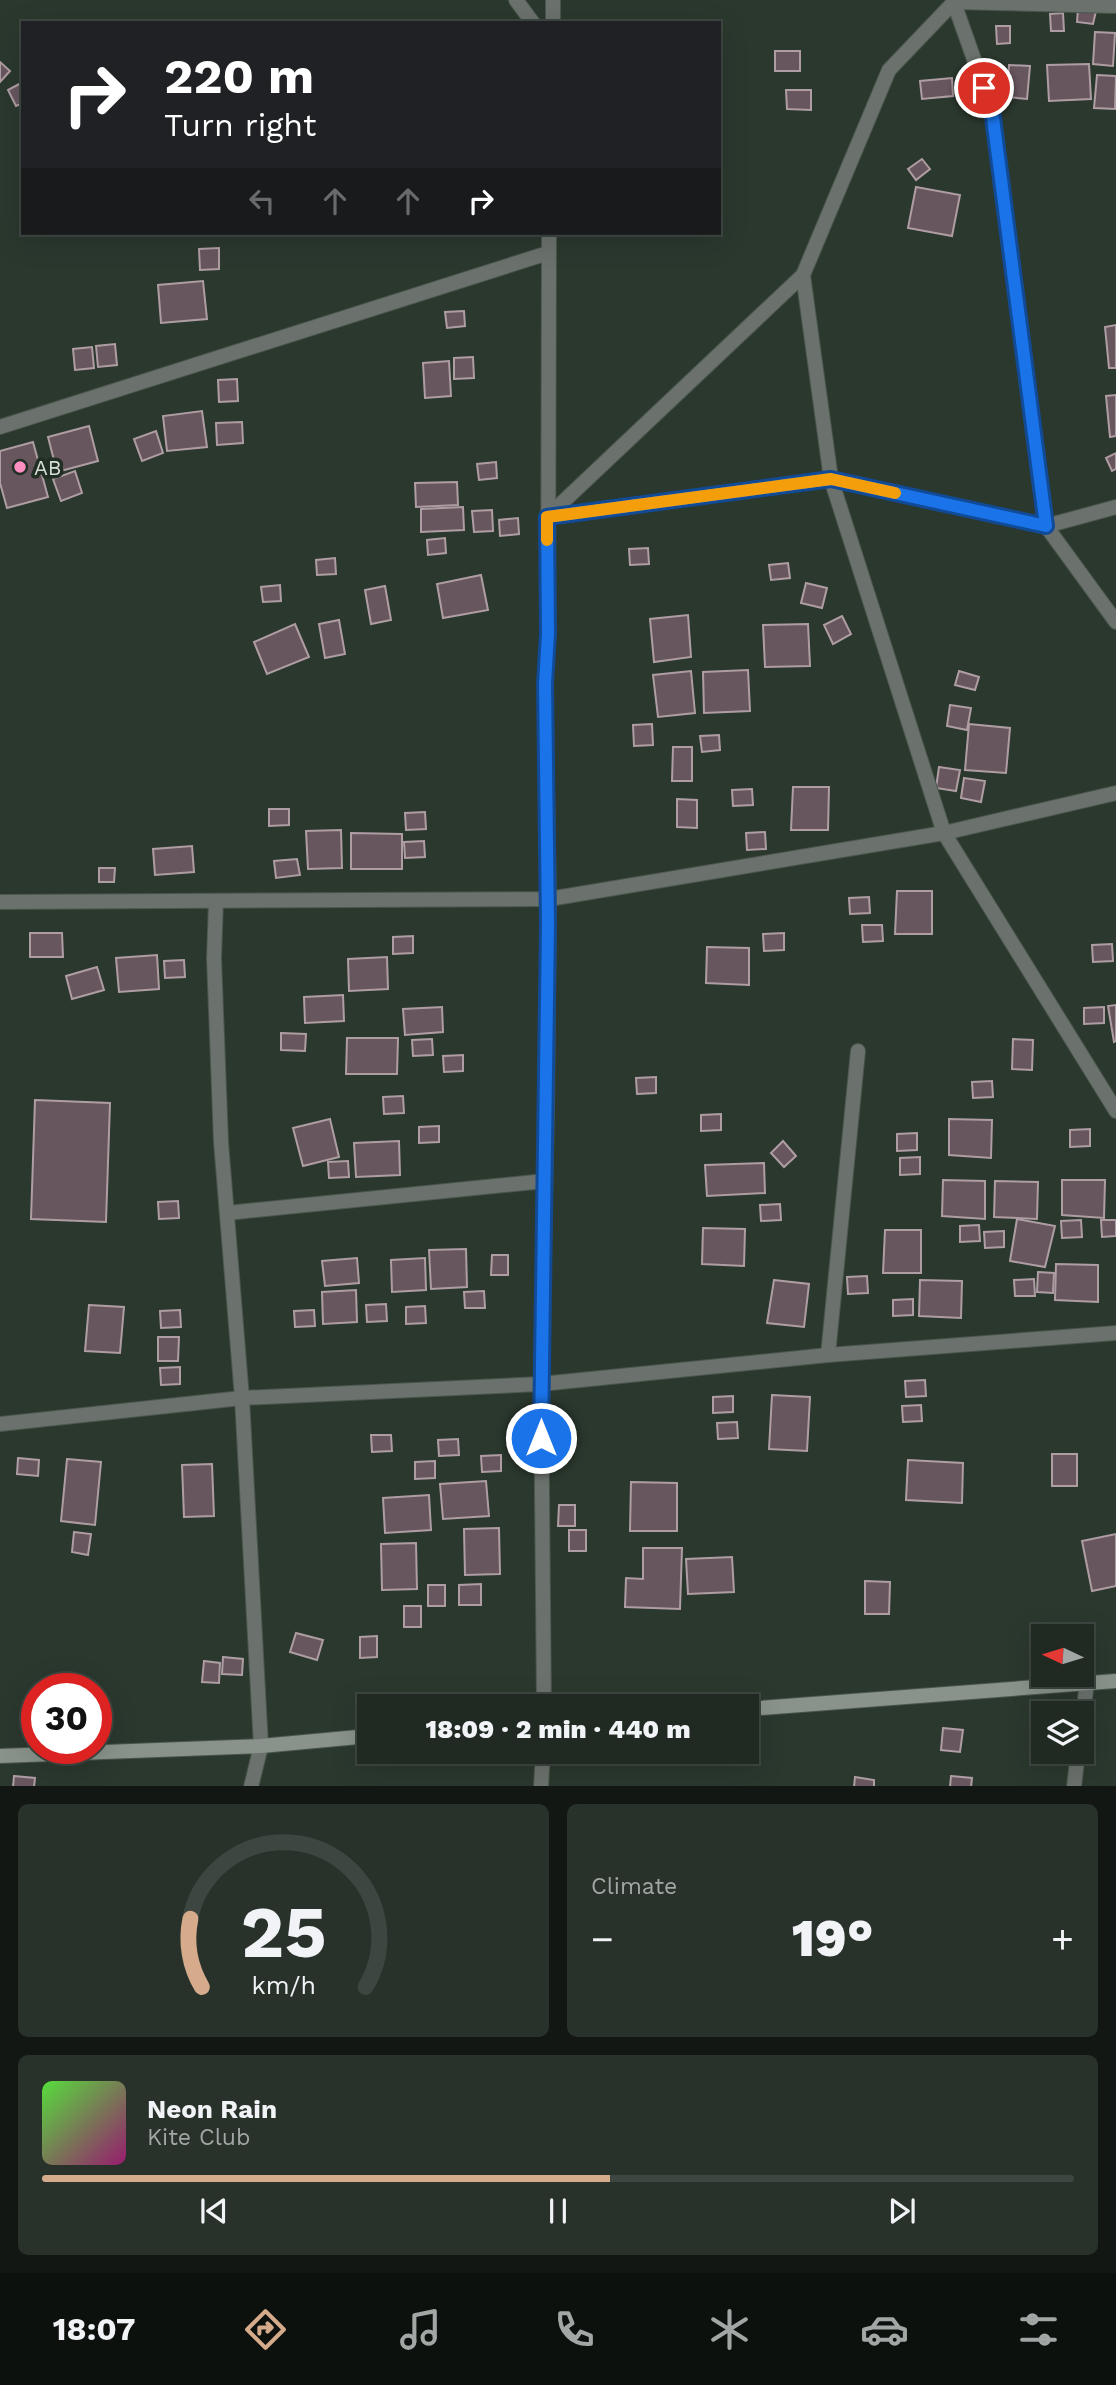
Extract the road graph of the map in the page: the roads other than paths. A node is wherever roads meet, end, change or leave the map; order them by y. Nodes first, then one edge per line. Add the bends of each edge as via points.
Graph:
1 (516, 0) edge
2 (553, 0) edge
3 (954, 1) edge
4 (1116, 6) edge
5 (532, 21) edge
6 (553, 21) edge
7 (549, 235) edge
8 (548, 253) junction
9 (803, 275) junction
10 (0, 426) edge
11 (831, 479) junction
12 (1116, 507) edge
13 (547, 517) junction
14 (1046, 526) junction
15 (1116, 622) edge
16 (1116, 793) edge
17 (944, 832) junction
18 (548, 900) junction
19 (216, 901) junction
20 (0, 902) edge
21 (858, 1051) dead end
22 (1116, 1111) edge
23 (545, 1181) junction
24 (227, 1213) junction
25 (1116, 1333) edge
26 (828, 1355) junction
27 (541, 1384) junction
28 (242, 1398) junction
29 (0, 1424) edge
30 (1116, 1681) edge
31 (1094, 1682) edge
32 (1031, 1686) edge
33 (544, 1694) edge
34 (759, 1708) edge
35 (357, 1737) edge
36 (261, 1746) junction
37 (0, 1756) edge
38 (542, 1764) edge
39 (1077, 1764) edge
40 (251, 1786) edge
41 (541, 1786) edge
42 (1074, 1786) edge

1 - 5 street
2 - 6 street
3 - 4 street
3 - 9 street via 889,70
3 - 14 street via 992,110
7 - 8 street
8 - 10 street
8 - 13 street
9 - 11 street
9 - 13 street
11 - 13 street
11 - 14 street
11 - 17 street
12 - 14 street
13 - 18 street
14 - 15 street
16 - 17 street
17 - 18 street
17 - 22 street
18 - 19 street
18 - 23 street
19 - 20 street
19 - 24 street via 214,958
21 - 26 street
23 - 24 street
23 - 27 street
24 - 28 street
25 - 26 street
26 - 27 street
27 - 28 street
27 - 33 street
28 - 29 street
28 - 36 street
30 - 31 street
32 - 34 street
35 - 36 street
36 - 37 street
36 - 40 street
38 - 41 street
39 - 42 street

